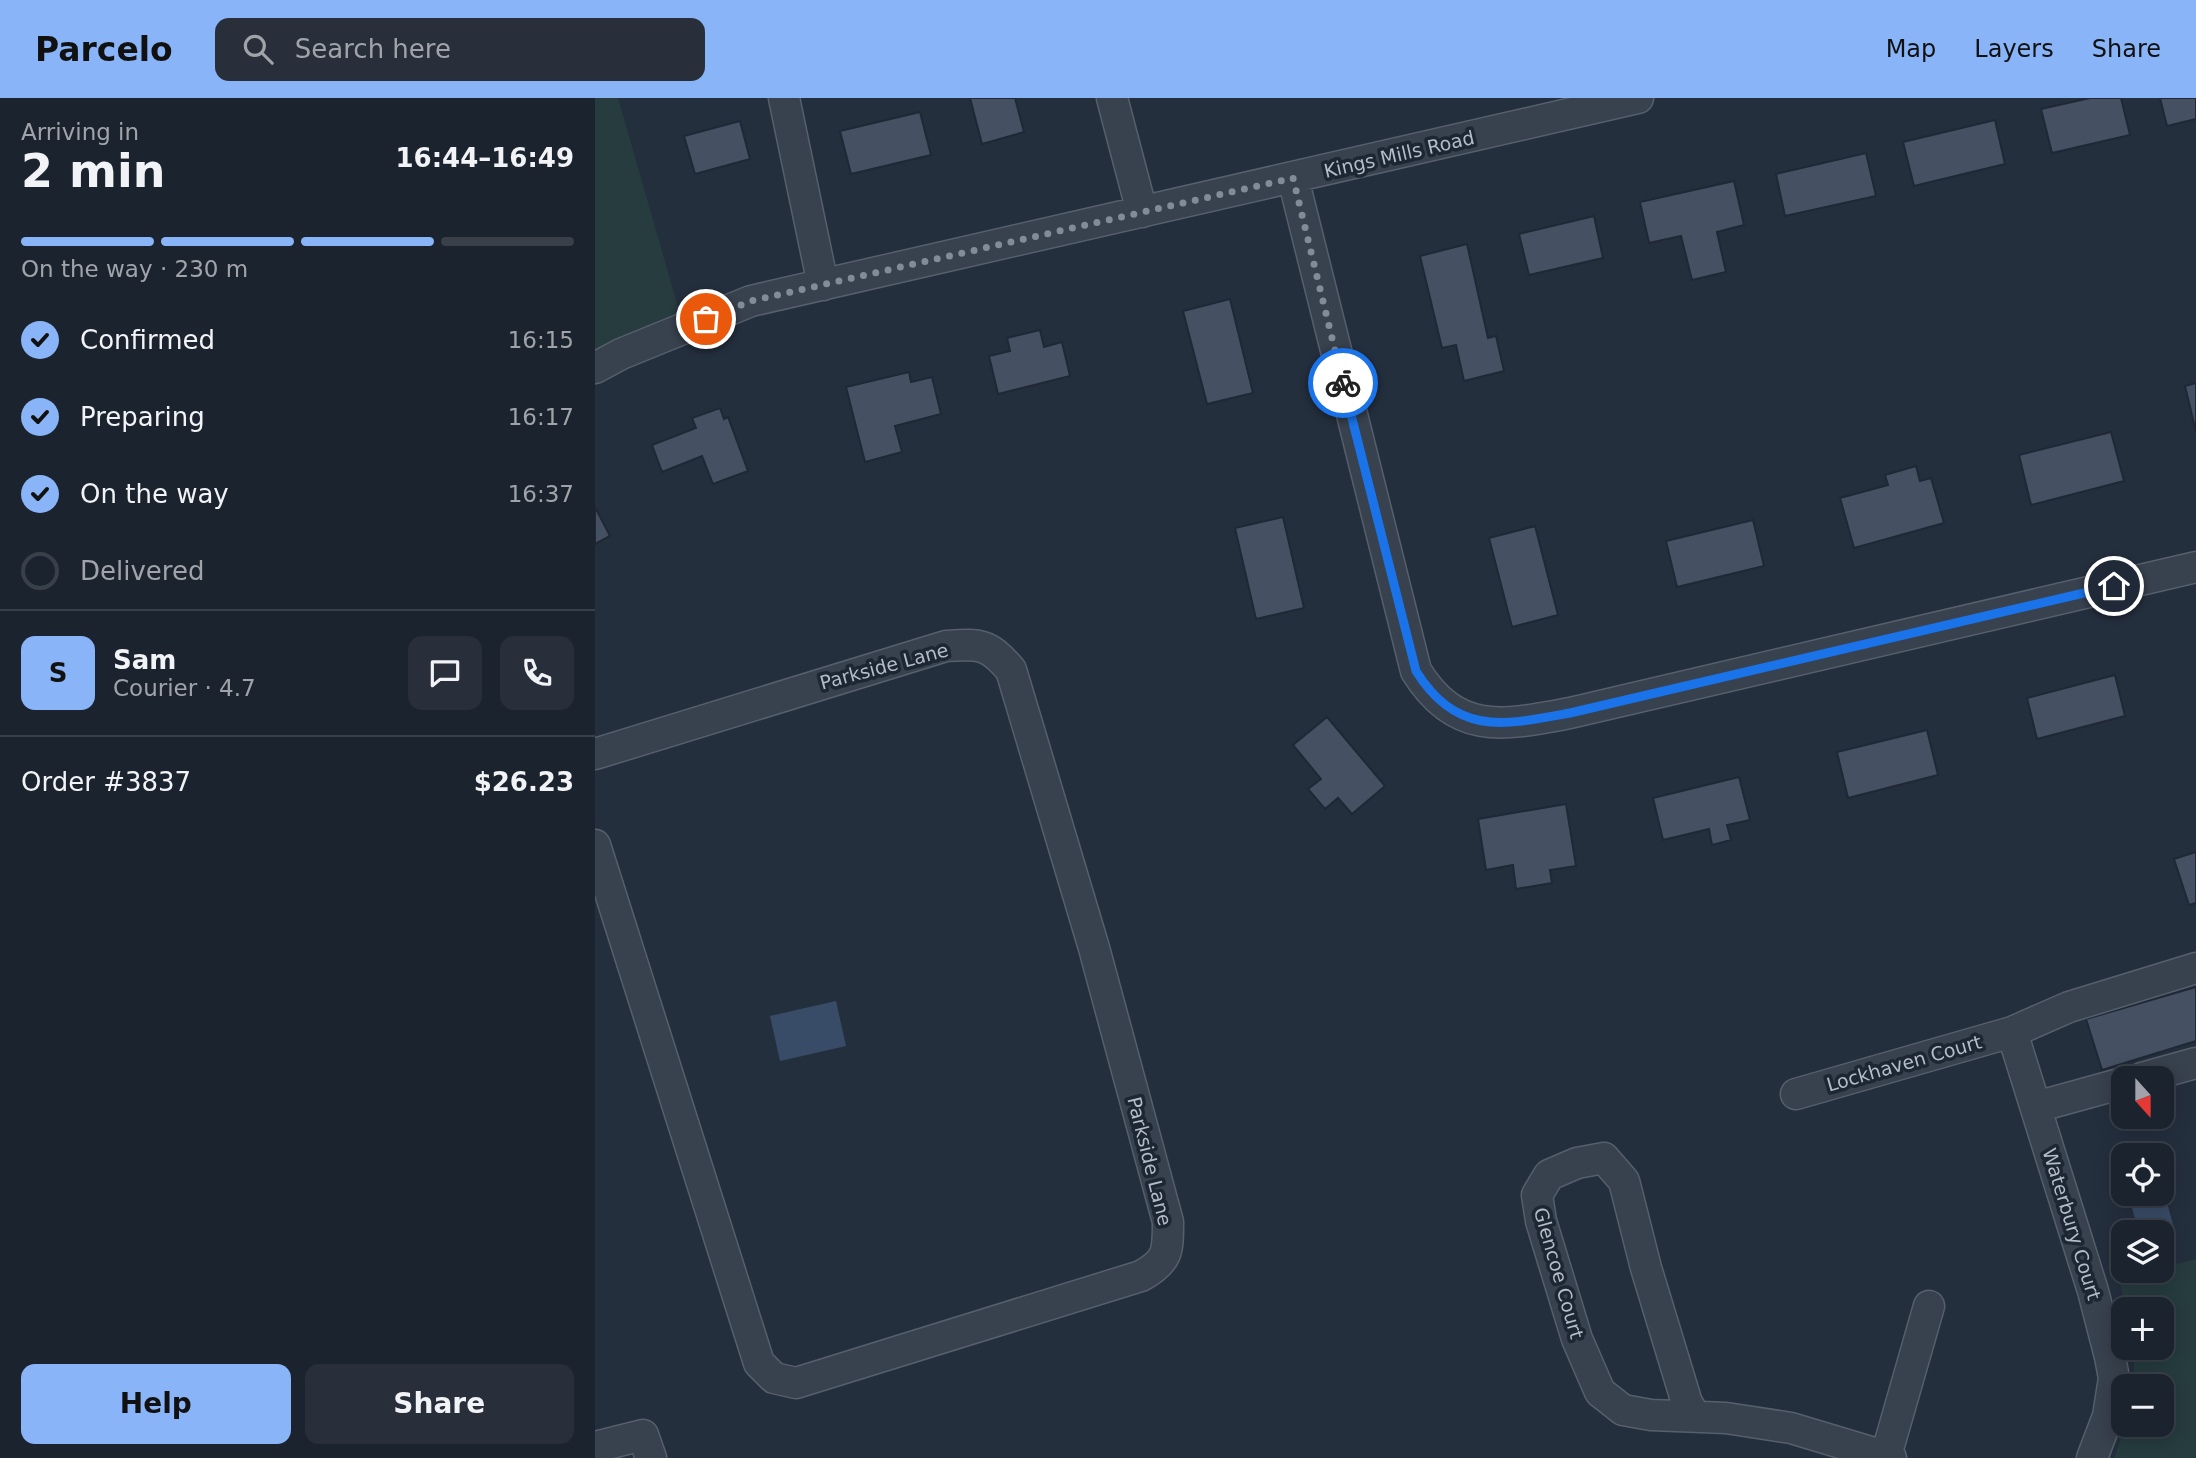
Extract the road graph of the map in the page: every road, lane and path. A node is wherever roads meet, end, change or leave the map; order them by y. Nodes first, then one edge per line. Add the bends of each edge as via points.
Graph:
1 (784, 98) edge
2 (1112, 98) edge
3 (1638, 98) edge
4 (1293, 178) junction
5 (1142, 212) junction
6 (823, 285) junction
7 (595, 368) edge
8 (2196, 567) edge
9 (595, 754) edge
10 (595, 845) edge
11 (2196, 968) edge
12 (2012, 1032) junction
13 (2196, 1063) edge
14 (2174, 1069) edge
15 (2111, 1086) edge
16 (1796, 1094) dead end
17 (2036, 1107) junction
18 (1929, 1306) dead end
19 (1695, 1416) junction
20 (595, 1447) edge
21 (1888, 1457) edge
22 (651, 1458) edge
23 (2092, 1458) edge

1 - 6 street
2 - 5 street
3 - 4 street, Kings Mills Road
4 - 5 street, Kings Mills Road
4 - 8 street via 1416,671 1439,700 1471,719 1487,724 1517,723 1570,713
5 - 6 street, Kings Mills Road
6 - 7 street, Kings Mills Road via 751,301
9 - 10 street, Parkside Lane via 946,646 980,644 996,653 1011,670 1094,948 1168,1222 1168,1249 1159,1266 1141,1276 796,1383 774,1378 759,1363
11 - 12 street, Lockhaven Court via 2069,1007
12 - 16 street, Lockhaven Court
12 - 17 street, Waterbury Court
13 - 14 street
15 - 17 street
17 - 23 street, Waterbury Court via 2093,1291 2114,1378 2108,1416
18 - 21 street
19 - 19 street, Glencoe Court via 1623,1410 1600,1392 1577,1339 1541,1221 1537,1195 1549,1175 1604,1158 1625,1181 1661,1317
19 - 21 street, Glencoe Court via 1791,1428
20 - 22 street via 643,1435

